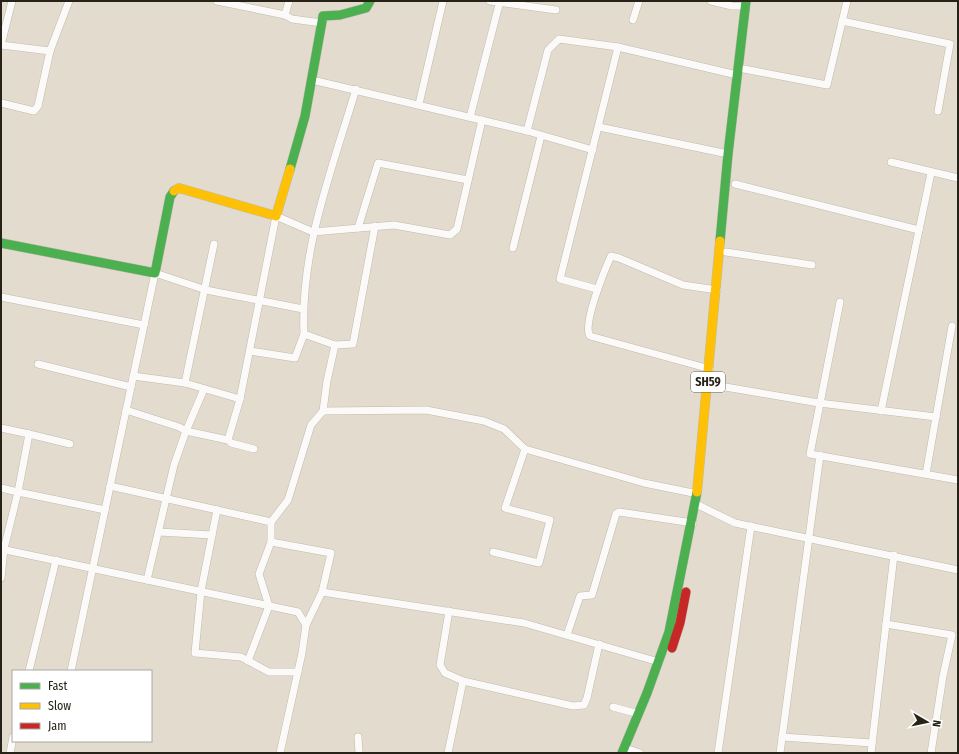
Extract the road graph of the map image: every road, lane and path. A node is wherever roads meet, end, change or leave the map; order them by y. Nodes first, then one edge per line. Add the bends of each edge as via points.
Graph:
1 (12, 1) edge
2 (69, 1) edge
3 (217, 1) edge
4 (289, 1) edge
5 (370, 1) edge
6 (443, 1) edge
7 (490, 1) edge
8 (639, 1) edge
9 (711, 1) edge
10 (847, 1) edge
11 (500, 2) edge
12 (748, 3) edge
13 (556, 10) dead end
14 (285, 15) junction
15 (633, 20) dead end
16 (842, 21) junction
17 (322, 23) junction
18 (1, 45) edge
19 (618, 47) junction
20 (50, 51) junction
21 (741, 72) junction
22 (312, 80) junction
23 (356, 89) junction
24 (1, 102) edge
25 (419, 104) junction
26 (938, 111) dead end
27 (470, 117) junction
28 (482, 120) junction
29 (599, 127) junction
30 (527, 131) junction
31 (541, 136) junction
32 (593, 150) junction
33 (728, 154) junction
34 (891, 162) dead end
35 (931, 173) junction
36 (958, 178) edge
37 (468, 180) junction
38 (735, 184) dead end
39 (276, 216) junction
40 (375, 226) junction
41 (358, 228) junction
42 (919, 230) junction
43 (313, 232) junction
44 (1, 243) edge
45 (214, 244) dead end
46 (512, 248) dead end
47 (726, 252) junction
48 (812, 264) dead end
49 (155, 273) junction
50 (597, 289) junction
51 (206, 290) junction
52 (717, 290) junction
53 (1, 297) edge
54 (259, 302) junction
55 (840, 302) dead end
56 (303, 309) junction
57 (144, 325) junction
58 (952, 326) dead end
59 (304, 334) junction
60 (335, 345) junction
61 (250, 351) junction
62 (38, 364) dead end
63 (710, 369) junction
64 (133, 376) junction
65 (185, 383) junction
66 (712, 385) junction
67 (131, 387) junction
68 (204, 389) junction
69 (240, 400) junction
70 (819, 403) junction
71 (126, 410) junction
72 (323, 411) junction
73 (881, 411) junction
74 (936, 418) junction
75 (1, 428) edge
76 (186, 431) junction
77 (28, 434) junction
78 (228, 440) junction
79 (70, 444) dead end
80 (254, 449) dead end
81 (525, 449) junction
82 (820, 455) junction
83 (926, 474) junction
84 (958, 480) edge
85 (110, 486) junction
86 (1, 488) edge
87 (18, 492) junction
88 (698, 494) junction
89 (167, 499) junction
90 (700, 506) junction
91 (105, 510) junction
92 (217, 510) junction
93 (271, 522) junction
94 (692, 523) junction
95 (751, 526) junction
96 (159, 532) junction
97 (212, 535) junction
98 (809, 538) junction
99 (272, 542) junction
100 (2, 549) edge
101 (493, 552) dead end
102 (894, 555) junction
103 (56, 560) junction
104 (92, 568) junction
105 (958, 570) edge
106 (1, 578) edge
107 (147, 580) junction
108 (201, 592) junction
109 (322, 592) junction
110 (269, 606) junction
111 (449, 611) junction
112 (886, 624) junction
113 (306, 625) junction
114 (567, 635) junction
115 (599, 644) junction
116 (248, 661) junction
117 (659, 662) junction
118 (29, 670) edge
119 (71, 670) edge
120 (298, 672) junction
121 (463, 681) junction
122 (613, 707) dead end
123 (639, 714) junction
124 (782, 737) junction
125 (358, 738) dead end
126 (12, 742) edge
127 (872, 743) junction
128 (630, 752) edge
129 (10, 753) edge
130 (280, 753) edge
131 (359, 753) edge
132 (448, 753) edge
133 (718, 753) edge
134 (780, 753) edge
135 (871, 753) edge
136 (931, 753) edge

1 - 18 street
2 - 20 street
3 - 14 street
4 - 14 street
5 - 17 main road via 366,8 340,15 323,16
6 - 25 street
7 - 11 street
8 - 15 street
9 - 12 street via 732,6
10 - 16 street
11 - 13 street
11 - 27 street
12 - 21 main road, SH59
14 - 17 street via 292,19
16 - 21 street via 827,85
16 - 26 street via 950,44
17 - 22 main road
18 - 20 street
19 - 21 street
19 - 29 street
19 - 30 street via 559,39 548,50
20 - 24 street via 38,106 34,111
21 - 33 main road, SH59
21 - 47 main road
22 - 23 street
22 - 39 main road via 305,116
23 - 25 street
23 - 43 street
25 - 27 street
27 - 28 street
28 - 30 street
28 - 37 street
29 - 32 street
29 - 33 street
30 - 31 street
31 - 32 street
31 - 46 street
32 - 50 street via 560,279
33 - 52 main road, SH59
34 - 35 street
35 - 36 street
35 - 42 street
37 - 40 street via 457,229 450,235 394,225
37 - 41 street via 378,163
38 - 42 street
39 - 43 street
39 - 49 main road via 179,188 170,197
39 - 54 street
40 - 41 street
40 - 60 street via 353,344
41 - 43 street
42 - 73 street
43 - 56 street
44 - 49 main road
45 - 51 street
47 - 48 street
47 - 66 main road
49 - 51 street
49 - 57 street
50 - 52 street via 611,256 683,285
50 - 63 street via 589,325 590,336
51 - 54 street
51 - 65 street
52 - 63 main road, SH59
53 - 57 street
54 - 56 street
54 - 61 street
55 - 70 street
56 - 59 street
57 - 64 street
58 - 74 street
59 - 60 street
59 - 61 street via 295,358
60 - 72 street
61 - 69 street
62 - 67 street
63 - 66 main road, SH59
64 - 65 street
64 - 67 street
65 - 68 street
66 - 70 street
66 - 88 main road, SH59
66 - 90 main road
67 - 71 street
68 - 69 street
68 - 76 street
69 - 78 street
70 - 73 street
70 - 82 street via 810,454
71 - 76 street
71 - 85 street
72 - 81 street via 426,410 484,421 504,429
72 - 93 street via 311,425 288,500
73 - 74 street
74 - 83 street
75 - 77 street
76 - 78 street
76 - 89 street via 174,465
77 - 79 street
77 - 87 street
78 - 80 street
81 - 88 street via 644,483
81 - 101 street via 505,508 550,520 539,563
82 - 83 street
82 - 98 street
83 - 84 street
85 - 89 street
85 - 91 street
86 - 87 street
87 - 91 street
87 - 100 street
88 - 90 main road, SH59
89 - 92 street
89 - 96 street
90 - 94 main road, SH59
90 - 95 street via 735,523
90 - 128 main road via 680,623 668,661
91 - 104 street
92 - 93 street
92 - 97 street
93 - 99 street
94 - 114 street via 631,513 616,514 592,595 580,596
94 - 117 main road, SH59 via 677,598
95 - 98 street
95 - 133 street
96 - 97 street
96 - 107 street
97 - 108 street
98 - 102 street
98 - 124 street
99 - 109 street via 331,553
99 - 110 street via 259,574
100 - 103 street
100 - 106 street
102 - 105 street
102 - 112 street
103 - 104 street
103 - 118 street
104 - 107 street
104 - 119 street
107 - 108 street
108 - 110 street
108 - 116 street via 195,653 241,657
109 - 111 street
109 - 113 street
110 - 113 street via 298,612
110 - 116 street
111 - 114 street via 524,623
111 - 121 street via 440,665 445,674
112 - 127 street
112 - 136 street via 952,635
113 - 120 street
114 - 115 street
115 - 117 street
115 - 121 street via 587,698 584,705 579,707
116 - 120 street via 269,672
117 - 123 main road, SH59
120 - 130 street
121 - 132 street
122 - 123 street
123 - 128 main road, SH59
124 - 127 street
124 - 134 street
125 - 131 street
126 - 129 street
127 - 135 street

